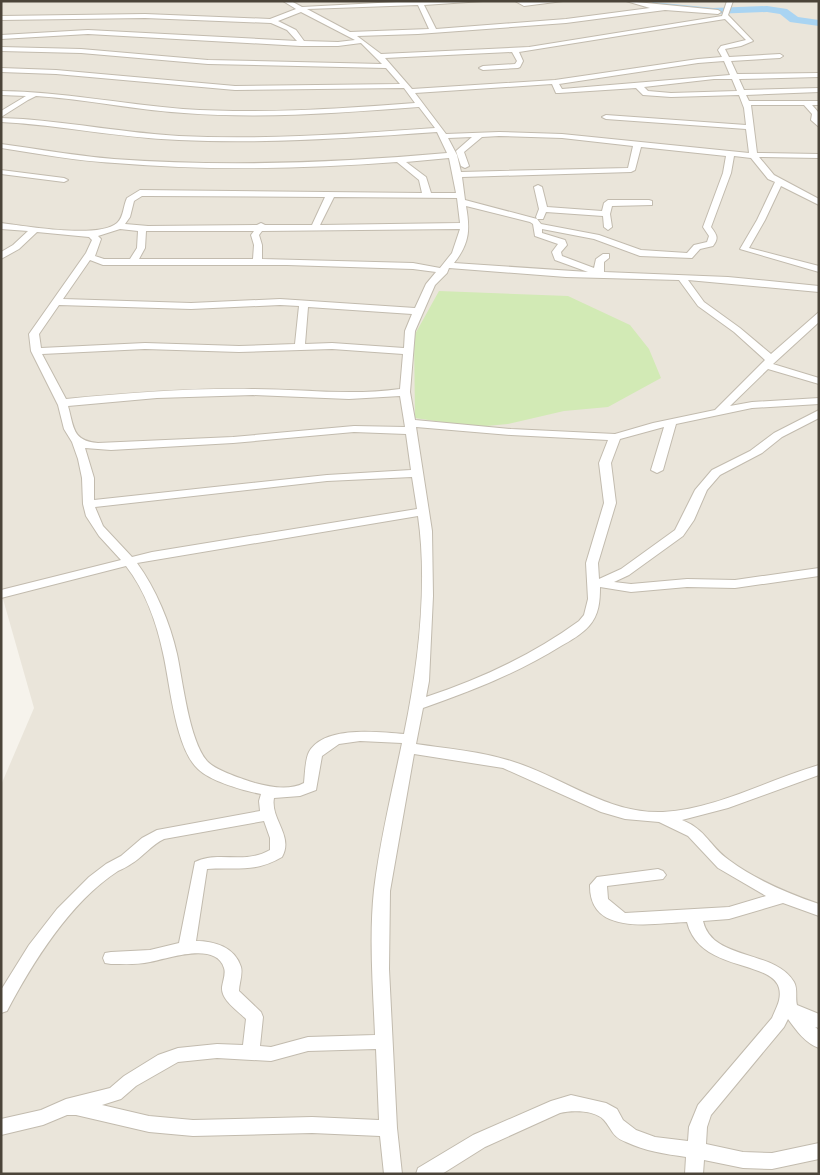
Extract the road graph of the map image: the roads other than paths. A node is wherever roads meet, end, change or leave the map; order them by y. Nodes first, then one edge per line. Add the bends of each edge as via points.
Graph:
1 (286, 1) edge
2 (316, 1) edge
3 (480, 1) edge
4 (518, 1) edge
5 (560, 1) edge
6 (629, 1) edge
7 (730, 1) edge
8 (419, 3) edge
9 (303, 8) junction
10 (664, 8) junction
11 (726, 15) junction
12 (1, 18) edge
13 (271, 21) junction
14 (433, 30) junction
15 (350, 34) junction
16 (1, 37) edge
17 (362, 41) junction
18 (301, 44) junction
19 (1, 49) edge
20 (516, 50) junction
21 (780, 56) dead end
22 (727, 59) junction
23 (384, 61) junction
24 (483, 68) dead end
25 (1, 70) edge
26 (819, 75) edge
27 (736, 76) junction
28 (555, 82) junction
29 (638, 86) junction
30 (408, 89) junction
31 (819, 90) edge
32 (742, 92) junction
33 (1, 93) edge
34 (38, 95) junction
35 (746, 103) junction
36 (806, 103) junction
37 (819, 103) edge
38 (420, 104) junction
39 (817, 114) edge
40 (1, 115) edge
41 (606, 117) dead end
42 (1, 120) edge
43 (819, 125) edge
44 (748, 127) junction
45 (441, 133) junction
46 (481, 134) junction
47 (637, 145) junction
48 (1, 146) edge
49 (730, 154) junction
50 (452, 156) junction
51 (752, 156) junction
52 (819, 156) edge
53 (399, 160) junction
54 (1, 172) edge
55 (461, 174) junction
56 (64, 180) dead end
57 (779, 182) junction
58 (538, 186) dead end
59 (331, 194) junction
60 (427, 195) junction
61 (461, 199) junction
62 (648, 203) dead end
63 (819, 203) edge
64 (542, 209) junction
65 (606, 214) junction
66 (536, 223) junction
67 (1, 226) edge
68 (119, 226) junction
69 (261, 226) junction
70 (465, 226) junction
71 (315, 227) junction
72 (608, 227) dead end
73 (143, 228) junction
74 (35, 229) junction
75 (91, 235) junction
76 (90, 253) junction
77 (1, 256) edge
78 (606, 256) dead end
79 (257, 261) junction
80 (133, 263) junction
81 (446, 268) junction
82 (819, 269) edge
83 (604, 273) junction
84 (682, 278) junction
85 (819, 289) edge
86 (58, 302) junction
87 (304, 303) junction
88 (418, 311) junction
89 (819, 316) edge
90 (300, 346) junction
91 (36, 351) junction
92 (408, 351) junction
93 (768, 362) junction
94 (819, 381) edge
95 (406, 392) junction
96 (819, 401) edge
97 (62, 403) junction
98 (719, 412) junction
99 (819, 413) edge
100 (671, 422) junction
101 (412, 427) junction
102 (615, 437) junction
103 (78, 441) junction
104 (657, 470) dead end
105 (418, 473) junction
106 (89, 504) junction
107 (423, 512) junction
108 (129, 561) junction
109 (819, 572) edge
110 (597, 583) junction
111 (1, 594) edge
112 (417, 705) junction
113 (410, 744) junction
114 (819, 770) edge
115 (274, 793) junction
116 (270, 815) junction
117 (663, 818) junction
118 (658, 875) dead end
119 (781, 898) junction
120 (819, 910) edge
121 (694, 916) junction
122 (187, 946) junction
123 (110, 958) dead end
124 (1, 1006) edge
125 (788, 1006) junction
126 (819, 1021) edge
127 (819, 1041) edge
128 (385, 1042) junction
129 (251, 1054) junction
130 (66, 1107) junction
131 (1, 1127) edge
132 (388, 1128) junction
133 (696, 1150) junction
134 (819, 1151) edge
135 (393, 1174) edge
136 (425, 1174) edge
137 (694, 1174) edge

1 - 9 street
2 - 9 street
3 - 8 street
4 - 5 street via 524,4
6 - 10 street
7 - 11 street
8 - 9 street
8 - 14 street
9 - 13 street
9 - 15 street
10 - 11 street
10 - 14 street via 566,21
11 - 20 street
11 - 22 street via 750,41 723,46 721,50
12 - 13 street via 135,16
13 - 18 street via 285,25 299,37
14 - 15 street
15 - 17 street
16 - 18 street via 88,32
17 - 18 street
17 - 23 street
19 - 23 street via 81,50 208,62
20 - 23 street
20 - 24 street via 520,61 518,66
21 - 22 street
22 - 27 street
22 - 28 street
23 - 30 street
25 - 30 street via 235,88
26 - 27 street
27 - 29 street
27 - 32 street
28 - 29 street via 559,91
28 - 30 street
29 - 32 street via 650,94
30 - 38 street
31 - 32 street
32 - 35 street
33 - 34 street
34 - 38 street via 183,111 256,113 331,112
34 - 40 street via 25,98
35 - 36 street
35 - 44 street
36 - 37 street
36 - 39 street
38 - 45 street
39 - 43 street
41 - 44 street
42 - 45 street via 202,139
44 - 51 street
45 - 46 street
45 - 50 street
46 - 47 street via 555,136
46 - 55 street via 460,151 466,168
47 - 49 street
47 - 55 street via 631,170
48 - 53 street via 112,161 183,165 326,165
49 - 51 street
49 - 66 street via 727,173 707,227 713,240 710,244 697,246 689,256 640,253 596,236
50 - 53 street
50 - 55 street
51 - 52 street
51 - 57 street via 767,174
53 - 60 street via 423,179
54 - 56 street
55 - 61 street
57 - 63 street
57 - 82 street via 744,249
58 - 64 street
59 - 60 street
59 - 68 street via 140,194 130,200 126,217
59 - 71 street
60 - 61 street
61 - 66 street
61 - 70 street
62 - 65 street via 608,203
64 - 65 street
64 - 66 street
65 - 72 street
66 - 83 street via 538,234 562,242 556,252 558,258
67 - 74 street
68 - 73 street
68 - 75 street
69 - 71 street
69 - 73 street
69 - 79 street via 256,235
70 - 71 street
70 - 81 street via 462,244
73 - 80 street via 142,247
74 - 75 street
74 - 77 street
75 - 76 street via 97,239
76 - 80 street via 94,260
76 - 86 street
78 - 83 street via 599,261
79 - 80 street
79 - 81 street
81 - 83 street
81 - 88 street via 431,284
83 - 84 street
84 - 85 street
84 - 93 street via 701,304 737,330
86 - 87 street via 191,306
86 - 91 street via 34,334
87 - 88 street
87 - 90 street
88 - 92 street via 410,331
89 - 93 street via 809,330
90 - 91 street via 239,349 145,346
90 - 92 street
91 - 97 street
92 - 95 street
93 - 94 street
93 - 98 street
95 - 97 street via 207,392
95 - 101 street
96 - 98 street via 770,402
97 - 103 street via 72,435
98 - 100 street
99 - 110 street via 781,433 755,452 718,470 709,478 679,533 625,572
100 - 102 street
100 - 104 street
101 - 102 street
101 - 103 street via 111,447
101 - 105 street
102 - 110 street via 605,462 610,503 595,552
103 - 106 street via 88,477
105 - 106 street via 336,477
105 - 107 street
106 - 108 street via 93,517
107 - 108 street
107 - 112 street via 428,556 427,596 422,681
108 - 111 street
108 - 115 street via 145,588 166,639 186,727 199,762 209,770
109 - 110 street via 721,584 687,583 631,588
110 - 112 street via 592,608 584,624 576,630 478,683
112 - 113 street
113 - 115 street via 351,738 327,743 315,754 311,786
113 - 117 street via 516,768 609,807 634,815
113 - 128 street via 382,891 380,927
114 - 117 street via 718,805
115 - 116 street via 266,799
116 - 122 street via 280,847 264,862 206,863 200,866
116 - 124 street via 162,834 148,840 74,902 43,938
117 - 119 street via 696,834 722,863
118 - 121 street via 603,881 598,885 602,904 611,914 624,919
119 - 120 street
119 - 121 street via 729,913
121 - 125 street via 702,939 715,948 766,966 783,976 790,990
122 - 123 street via 151,956
122 - 129 street via 214,949 230,960 233,968 230,993 255,1017
125 - 126 street via 802,1016
125 - 127 street
125 - 133 street via 704,1111 698,1127
128 - 129 street via 308,1044 279,1053
128 - 132 street
129 - 130 street via 217,1051 170,1057 115,1094
130 - 131 street
130 - 132 street via 149,1124 193,1128 312,1125
132 - 135 street
133 - 134 street via 743,1160 772,1161
133 - 136 street via 655,1145 630,1136 600,1108 571,1103 557,1106 479,1141
133 - 137 street

